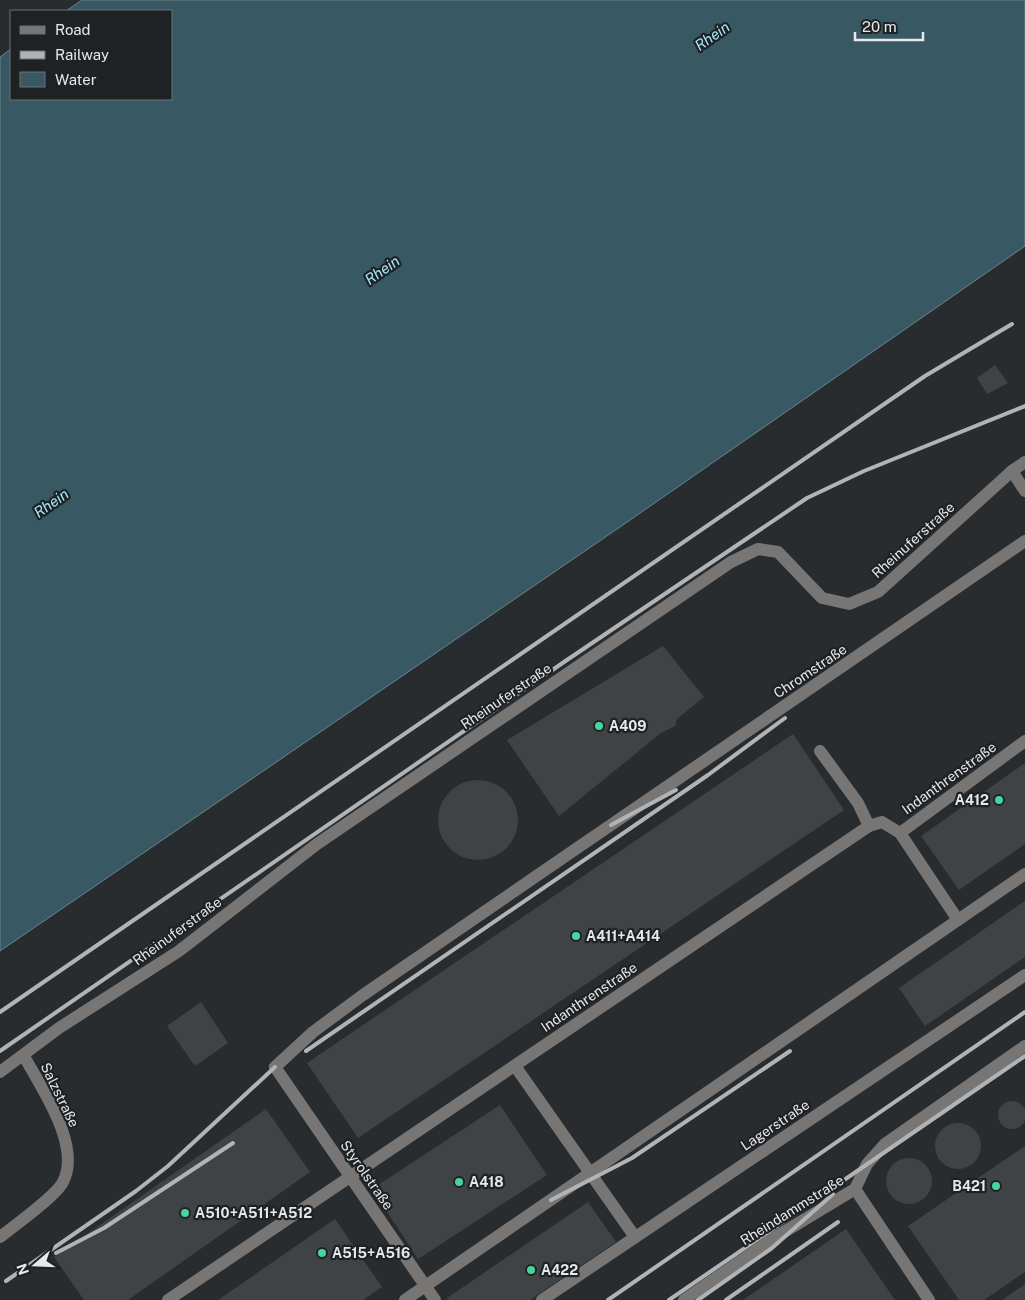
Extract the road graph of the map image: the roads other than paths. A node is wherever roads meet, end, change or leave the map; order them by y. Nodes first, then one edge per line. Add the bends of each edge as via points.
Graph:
1 (1025, 462) edge
2 (1012, 471) junction
3 (1025, 491) edge
4 (1025, 541) edge
5 (1025, 741) edge
6 (820, 751) dead end
7 (869, 826) junction
8 (900, 833) junction
9 (1025, 874) edge
10 (958, 920) junction
11 (1025, 975) edge
12 (1025, 1046) edge
13 (24, 1056) junction
14 (515, 1066) junction
15 (275, 1068) joint
16 (0, 1072) edge
17 (590, 1173) junction
18 (350, 1177) junction
19 (855, 1189) junction
20 (0, 1237) edge
21 (635, 1238) junction
22 (425, 1286) junction
23 (168, 1300) edge
24 (406, 1300) edge
25 (435, 1300) edge
26 (542, 1300) edge
27 (684, 1300) edge
28 (929, 1300) edge

1 - 2 street, Rheinuferstraße
2 - 3 street
2 - 13 street, Rheinuferstraße via 878,592 849,604 822,598 778,552 758,548 731,562 317,844 180,951 59,1028
4 - 15 street, Chromstraße via 363,995 313,1032
5 - 8 street, Indanthrenstraße
6 - 7 street via 858,803
7 - 8 street, Indanthrenstraße via 882,822
7 - 14 street, Indanthrenstraße
8 - 10 street
9 - 10 street
10 - 17 street
11 - 21 street, Lagerstraße
12 - 19 street, Rheindammstraße via 885,1144 867,1164
13 - 16 street, Rheinuferstraße
13 - 20 street, Salzstraße via 56,1115 69,1153 63,1183
14 - 17 street
14 - 18 street, Indanthrenstraße
15 - 18 street, Styrolstraße
17 - 21 street
17 - 22 street
18 - 22 street, Styrolstraße
18 - 23 street, Indanthrenstraße
19 - 27 street, Rheindammstraße via 774,1238
19 - 28 street
21 - 26 street, Lagerstraße
22 - 24 street
22 - 25 street, Styrolstraße

